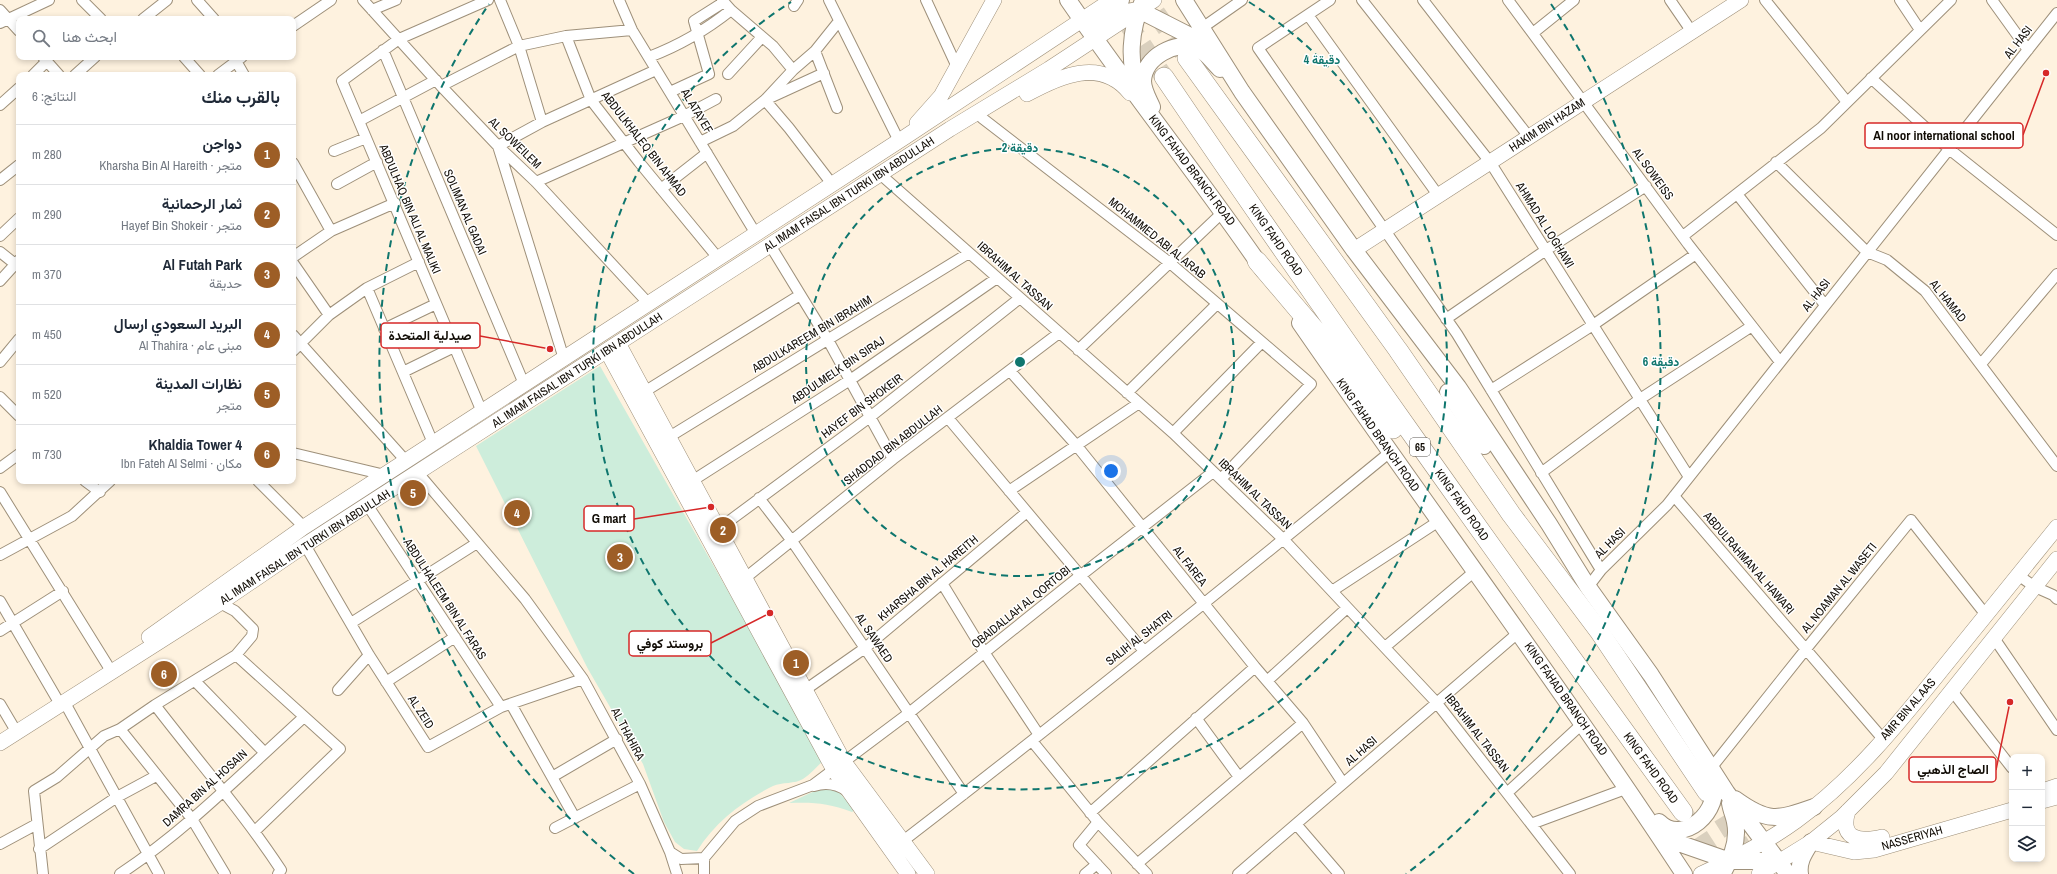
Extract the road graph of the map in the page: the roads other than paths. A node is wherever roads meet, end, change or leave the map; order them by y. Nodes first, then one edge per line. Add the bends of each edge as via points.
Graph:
1 (49, 0) edge
2 (82, 0) edge
3 (167, 0) edge
4 (197, 0) edge
5 (331, 0) edge
6 (363, 0) edge
7 (396, 0) edge
8 (488, 0) edge
9 (500, 0) edge
10 (619, 0) edge
11 (829, 0) edge
12 (926, 0) edge
13 (994, 0) edge
14 (1068, 0) edge
15 (1120, 0) edge
16 (1154, 0) edge
17 (1184, 0) edge
18 (1242, 0) edge
19 (1330, 0) edge
20 (1362, 0) edge
21 (1423, 0) edge
22 (1508, 0) edge
23 (1574, 0) edge
24 (1670, 0) edge
25 (1741, 0) edge
26 (1766, 0) edge
27 (1900, 0) edge
28 (1951, 0) edge
29 (1992, 0) edge
30 (723, 1) edge
31 (1141, 5) edge
32 (1112, 8) edge
33 (0, 10) edge
34 (156, 10) junction
35 (372, 10) junction
36 (731, 10) junction
37 (2057, 13) edge
38 (1308, 15) junction
39 (98, 16) edge
40 (147, 16) edge
41 (159, 16) edge
42 (211, 16) edge
43 (1082, 20) junction
44 (4, 21) edge
45 (839, 21) junction
46 (296, 24) edge
47 (1202, 28) junction
48 (16, 29) edge
49 (632, 30) junction
50 (1920, 30) junction
51 (1692, 32) junction
52 (1533, 33) junction
53 (697, 34) junction
54 (566, 36) junction
55 (762, 37) junction
56 (1096, 38) junction
57 (398, 39) junction
58 (519, 46) junction
59 (383, 50) junction
60 (2028, 50) junction
61 (815, 51) junction
62 (648, 57) junction
63 (1187, 58) tunnel mouth
64 (44, 60) edge
65 (46, 60) edge
66 (92, 60) edge
67 (187, 60) edge
68 (238, 60) edge
69 (239, 60) edge
70 (957, 67) junction
71 (656, 70) junction
72 (793, 70) junction
73 (34, 72) edge
74 (56, 72) edge
75 (78, 72) edge
76 (197, 72) edge
77 (222, 72) edge
78 (243, 72) edge
79 (728, 74) dead end
80 (824, 74) junction
81 (1164, 77) tunnel mouth
82 (1871, 78) junction
83 (438, 83) junction
84 (16, 90) edge
85 (670, 92) junction
86 (1242, 92) junction
87 (402, 96) junction
88 (716, 99) dead end
89 (591, 100) junction
90 (765, 100) junction
91 (1, 101) edge
92 (1583, 102) junction
93 (1847, 102) junction
94 (837, 108) dead end
95 (684, 116) junction
96 (982, 118) junction
97 (359, 121) junction
98 (542, 122) junction
99 (950, 129) junction
100 (1165, 136) junction
101 (1528, 137) junction
102 (366, 138) junction
103 (902, 139) junction
104 (625, 142) junction
105 (700, 142) junction
106 (498, 146) junction
107 (1950, 149) junction
108 (334, 151) dead end
109 (707, 153) junction
110 (377, 162) junction
111 (1490, 162) junction
112 (1776, 162) junction
113 (16, 167) edge
114 (296, 168) edge
115 (880, 174) junction
116 (0, 180) edge
117 (536, 182) junction
118 (337, 184) dead end
119 (832, 184) junction
120 (1646, 186) junction
121 (661, 188) junction
122 (1737, 194) junction
123 (1438, 195) junction
124 (395, 203) junction
125 (1223, 212) junction
126 (16, 221) edge
127 (1384, 230) junction
128 (331, 231) junction
129 (756, 234) junction
130 (2057, 235) edge
131 (0, 236) edge
132 (1682, 236) junction
133 (770, 245) junction
134 (1354, 250) junction
135 (1546, 250) junction
136 (0, 252) edge
137 (1867, 252) junction
138 (969, 253) junction
139 (1696, 254) junction
140 (296, 255) edge
141 (718, 258) junction
142 (1257, 260) junction
143 (419, 262) junction
144 (16, 263) edge
145 (1170, 263) junction
146 (16, 266) edge
147 (296, 267) edge
148 (2057, 274) edge
149 (997, 278) junction
150 (0, 281) edge
151 (367, 288) junction
152 (800, 295) junction
153 (1020, 298) junction
154 (436, 304) junction
155 (649, 304) junction
156 (1217, 304) junction
157 (1825, 305) junction
158 (329, 315) junction
159 (1446, 319) junction
160 (1593, 325) junction
161 (1752, 326) junction
162 (384, 329) junction
163 (1059, 333) junction
164 (828, 340) junction
165 (1262, 342) junction
166 (16, 343) edge
167 (1428, 345) junction
168 (297, 347) edge
169 (454, 347) junction
170 (612, 347) junction
171 (1078, 350) junction
172 (564, 358) junction
173 (0, 362) edge
174 (1780, 362) junction
175 (1981, 364) junction
176 (1010, 371) junction
177 (402, 372) junction
178 (850, 380) junction
179 (524, 384) junction
180 (1491, 390) junction
181 (644, 392) junction
182 (1127, 393) junction
183 (0, 397) edge
184 (1640, 400) junction
185 (1139, 403) junction
186 (482, 412) junction
187 (16, 413) edge
188 (870, 417) junction
189 (948, 418) junction
190 (1173, 433) junction
191 (668, 437) junction
192 (433, 443) junction
193 (1076, 446) junction
194 (1389, 453) junction
195 (296, 454) edge
196 (16, 456) edge
197 (892, 458) junction
198 (406, 461) junction
199 (2057, 466) edge
200 (0, 468) edge
201 (1214, 472) junction
202 (418, 473) junction
203 (1542, 473) junction
204 (385, 475) junction
205 (1689, 477) junction
206 (1221, 479) junction
207 (692, 481) junction
208 (89, 484) edge
209 (107, 484) edge
210 (261, 484) edge
211 (1009, 491) junction
212 (0, 492) edge
213 (100, 492) junction
214 (1674, 496) junction
215 (759, 498) junction
216 (695, 500) junction
217 (368, 506) junction
218 (1027, 512) junction
219 (1439, 521) junction
220 (710, 524) junction
221 (2057, 526) edge
222 (304, 527) junction
223 (1143, 527) junction
224 (30, 539) junction
225 (1284, 540) junction
226 (792, 541) junction
227 (477, 543) junction
228 (305, 545) junction
229 (0, 555) edge
230 (1498, 557) junction
231 (2057, 559) edge
232 (1601, 570) junction
233 (1475, 571) junction
234 (2018, 575) junction
235 (1080, 576) junction
236 (744, 579) junction
237 (418, 581) junction
238 (942, 583) junction
239 (2035, 586) junction
240 (1588, 587) junction
241 (63, 591) junction
242 (1332, 591) junction
243 (2057, 599) edge
244 (0, 601) edge
245 (220, 603) junction
246 (1204, 604) junction
247 (1347, 608) junction
248 (1986, 615) junction
249 (13, 623) junction
250 (350, 623) junction
251 (0, 631) edge
252 (1599, 631) junction
253 (1519, 632) junction
254 (455, 637) junction
255 (1994, 638) junction
256 (1385, 647) junction
257 (865, 648) junction
258 (1806, 649) junction
259 (1144, 651) junction
260 (984, 652) junction
261 (236, 655) junction
262 (369, 655) junction
263 (108, 666) junction
264 (1254, 667) junction
265 (583, 679) junction
266 (195, 681) junction
267 (1267, 681) junction
268 (386, 682) junction
269 (338, 690) dead end
270 (805, 690) junction
271 (1952, 692) junction
272 (61, 701) junction
273 (1436, 702) junction
274 (0, 704) edge
275 (155, 705) junction
276 (506, 706) junction
277 (909, 713) junction
278 (304, 716) junction
279 (1196, 718) junction
280 (1303, 723) junction
281 (1582, 724) junction
282 (13, 726) junction
283 (120, 729) junction
284 (2057, 730) edge
285 (0, 735) edge
286 (1035, 738) junction
287 (617, 739) junction
288 (1883, 739) junction
289 (0, 742) edge
290 (92, 748) junction
291 (264, 752) junction
292 (1708, 761) junction
293 (2009, 764) edge
294 (839, 766) junction
295 (156, 776) junction
296 (552, 777) junction
297 (1239, 777) junction
298 (1343, 783) junction
299 (640, 784) junction
300 (802, 790) junction
301 (221, 791) junction
302 (1707, 792) tunnel mouth
303 (1507, 793) junction
304 (1728, 793) junction
305 (2054, 793) edge
306 (964, 794) junction
307 (118, 797) junction
308 (1634, 797) junction
309 (2009, 800) edge
310 (2045, 800) edge
311 (858, 804) junction
312 (1814, 808) junction
313 (1848, 811) junction
314 (2009, 811) edge
315 (1683, 812) tunnel mouth
316 (1090, 813) junction
317 (575, 818) junction
318 (192, 819) junction
319 (1098, 822) junction
320 (37, 824) junction
321 (1296, 824) junction
322 (1531, 824) junction
323 (555, 828) dead end
324 (255, 831) junction
325 (903, 841) junction
326 (1764, 842) junction
327 (1811, 842) junction
328 (0, 844) edge
329 (39, 849) junction
330 (670, 852) junction
331 (148, 855) junction
332 (704, 858) junction
333 (1097, 864) junction
334 (1138, 864) junction
335 (1726, 867) edge
336 (1783, 868) edge
337 (1754, 869) edge
338 (280, 872) edge
339 (43, 874) edge
340 (120, 874) edge
341 (159, 874) edge
342 (225, 874) edge
343 (677, 874) edge
344 (704, 874) edge
345 (908, 874) edge
346 (927, 874) edge
347 (1085, 874) edge
348 (1106, 874) edge
349 (1147, 874) edge
350 (1238, 874) edge
351 (1339, 874) edge
352 (1570, 874) edge
353 (1684, 874) edge
354 (1701, 874) edge
355 (1800, 874) edge

1 - 44 street
2 - 39 street
3 - 34 street
4 - 42 street
5 - 46 street
6 - 35 street, AL SOWEILEM
7 - 35 street
8 - 57 street, ABDULHAQ BIN ALI AL MALIKI
9 - 58 street
10 - 49 street, AL ATAYEF
11 - 45 street
12 - 70 street
13 - 70 main road
14 - 43 main road, KING FAHAD BRANCH ROAD
15 - 32 main road
16 - 31 main road, AL IMAM FAISAL IBN TURKI IBN ABDULLAH
17 - 47 main road
18 - 47 street
19 - 38 street
20 - 111 street, AHMAD AL LOGHAWI
21 - 101 street
22 - 52 street, AL SOWEISS
23 - 52 street
24 - 51 street
25 - 51 main road, HAKIM BIN HAZAM
26 - 93 street
27 - 50 street
28 - 50 street
29 - 60 street
30 - 36 street
30 - 53 street via 694,21
31 - 32 main road
31 - 56 main road, AL IMAM FAISAL IBN TURKI IBN ABDULLAH
31 - 86 main road via 1200,41
31 - 100 main road via 1132,44 1132,71
32 - 43 main road
32 - 56 main road
33 - 44 street
34 - 40 street
34 - 41 street
35 - 57 street, AL SOWEILEM
36 - 53 street
36 - 55 street
37 - 60 street, AL HASI
38 - 123 street
38 - 127 street via 1258,48
43 - 56 main road, KING FAHAD BRANCH ROAD
43 - 103 main road, AL IMAM FAISAL IBN TURKI IBN ABDULLAH
44 - 48 street
45 - 61 street
45 - 103 street
47 - 86 main road
49 - 54 street
49 - 62 street, AL ATAYEF
50 - 82 street
51 - 92 main road, HAKIM BIN HAZAM
52 - 92 street, AL SOWEISS
53 - 62 street via 668,50
53 - 85 street via 709,74
54 - 58 street
54 - 89 street, ABDULKHALEQ BIN AHMAD
55 - 72 street
55 - 79 street
56 - 99 main road, AL IMAM FAISAL IBN TURKI IBN ABDULLAH via 1049,70
56 - 100 main road, KING FAHAD BRANCH ROAD
57 - 59 street, ABDULHAQ BIN ALI AL MALIKI
57 - 83 street, AL SOWEILEM
58 - 83 street
58 - 98 street
59 - 87 street, SOLIMAN AL GADAI
59 - 97 street, ABDULHAQ BIN ALI AL MALIKI via 342,81
60 - 107 street, AL HASI
61 - 72 street
61 - 80 street
62 - 71 street, AL ATAYEF
63 - 252 highway via 1393,344 1511,514
64 - 73 street
65 - 74 street
66 - 75 street
67 - 76 street
68 - 77 street
69 - 78 street
70 - 103 main road via 941,96
71 - 85 street, AL ATAYEF
71 - 89 street
72 - 90 street
80 - 90 street
80 - 94 street
81 - 230 highway, KING FAHD ROAD / 65
82 - 93 street
82 - 107 street
83 - 87 street
83 - 106 street, AL SOWEILEM
84 - 91 street
85 - 95 street, AL ATAYEF
86 - 100 main road via 1197,48 1174,47 1162,52 1150,64 1143,81 1145,92
86 - 134 main road
87 - 97 street
87 - 179 street, SOLIMAN AL GADAI
88 - 95 street
89 - 98 street
89 - 104 street, ABDULKHALEQ BIN AHMAD
90 - 105 street via 733,126
90 - 119 street
92 - 101 main road, HAKIM BIN HAZAM
92 - 120 street, AL SOWEISS
93 - 112 street via 1820,128
95 - 104 street
95 - 105 street, AL ATAYEF
96 - 99 main road
96 - 100 main road via 1046,84 1071,74 1090,73 1109,75 1124,86
96 - 145 street, MOHAMMED ABI AL ARAB
97 - 102 street, ABDULHAQ BIN ALI AL MALIKI
98 - 106 street
99 - 115 main road, AL IMAM FAISAL IBN TURKI IBN ABDULLAH
100 - 125 main road, KING FAHAD BRANCH ROAD
101 - 111 main road, HAKIM BIN HAZAM
102 - 108 street
102 - 110 street, ABDULHAQ BIN ALI AL MALIKI
103 - 119 main road, AL IMAM FAISAL IBN TURKI IBN ABDULLAH
104 - 117 street
104 - 121 street, ABDULKHALEQ BIN AHMAD
105 - 109 street, AL ATAYEF
106 - 117 street, AL SOWEILEM
106 - 172 street
107 - 130 street
107 - 137 street, AL HASI
109 - 121 street
109 - 129 street, AL ATAYEF
110 - 118 street
110 - 124 street, ABDULHAQ BIN ALI AL MALIKI
111 - 123 main road, HAKIM BIN HAZAM
111 - 135 street, AHMAD AL LOGHAWI
112 - 122 street
112 - 137 street, AL HAMAD
113 - 116 street
114 - 128 street
115 - 133 main road, AL IMAM FAISAL IBN TURKI IBN ABDULLAH
115 - 138 street, IBRAHIM AL TASSAN
117 - 155 street, AL SOWEILEM
119 - 129 main road, AL IMAM FAISAL IBN TURKI IBN ABDULLAH
120 - 132 street, AL SOWEISS
120 - 135 street
121 - 141 street, ABDULKHALEQ BIN AHMAD
122 - 132 street
122 - 157 street
123 - 127 main road, HAKIM BIN HAZAM
124 - 128 street
124 - 143 street, ABDULHAQ BIN ALI AL MALIKI
125 - 142 main road, KING FAHAD BRANCH ROAD
125 - 145 street
126 - 131 street
127 - 134 main road, HAKIM BIN HAZAM
127 - 159 street
128 - 140 street
129 - 141 main road, AL IMAM FAISAL IBN TURKI IBN ABDULLAH
132 - 139 street, AL SOWEISS
133 - 152 street
133 - 170 main road, AL IMAM FAISAL IBN TURKI IBN ABDULLAH
134 - 167 main road
135 - 159 street
135 - 160 street, AHMAD AL LOGHAWI
136 - 144 street
137 - 157 street, AL HASI
137 - 175 street, AL HAMAD via 1887,260 1925,291
138 - 149 street, IBRAHIM AL TASSAN
138 - 164 street, ABDULKAREEM BIN IBRAHIM
139 - 160 street
139 - 161 street, AL SOWEISS
141 - 155 main road, AL IMAM FAISAL IBN TURKI IBN ABDULLAH
142 - 194 main road, KING FAHAD BRANCH ROAD
142 - 230 highway via 1389,423 1479,548
143 - 151 street
143 - 154 street, ABDULHAQ BIN ALI AL MALIKI
145 - 156 street, MOHAMMED ABI AL ARAB
145 - 171 street
146 - 150 street
147 - 158 street
148 - 175 street
149 - 153 street, IBRAHIM AL TASSAN
149 - 178 street, ABDULMELK BIN SIRAJ
151 - 158 street
151 - 162 street
152 - 164 street
152 - 181 street
153 - 163 street, IBRAHIM AL TASSAN
153 - 188 street, HAYEF BIN SHOKEIR
154 - 162 street
154 - 169 street, ABDULHAQ BIN ALI AL MALIKI
155 - 172 main road, AL IMAM FAISAL IBN TURKI IBN ABDULLAH
156 - 165 street, MOHAMMED ABI AL ARAB
156 - 182 street
157 - 174 street, AL HASI
158 - 168 street
159 - 180 street
160 - 180 street
160 - 184 street, AHMAD AL LOGHAWI
161 - 174 street, AL SOWEISS
161 - 184 street
162 - 177 street
163 - 171 street, IBRAHIM AL TASSAN
163 - 176 street, SHADDAD BIN ABDULLAH
164 - 178 street
164 - 191 street, ABDULKAREEM BIN IBRAHIM
165 - 190 street
165 - 206 street, MOHAMMED ABI AL ARAB via 1311,384
166 - 173 street
167 - 240 main road via 1549,524
167 - 252 main road via 1439,377 1574,581
168 - 198 street
169 - 177 street
169 - 186 street, ABDULHAQ BIN ALI AL MALIKI
170 - 181 main road
170 - 202 main road, AL IMAM FAISAL IBN TURKI IBN ABDULLAH
170 - 216 main road
171 - 182 street, IBRAHIM AL TASSAN
172 - 179 main road, AL IMAM FAISAL IBN TURKI IBN ABDULLAH
174 - 205 street, AL HASI
175 - 199 street, AL HAMAD
176 - 189 street, SHADDAD BIN ABDULLAH
176 - 193 street, AL FAREA
177 - 192 street
178 - 188 street
178 - 207 street, ABDULMELK BIN SIRAJ
179 - 186 main road, AL IMAM FAISAL IBN TURKI IBN ABDULLAH
180 - 203 street
181 - 191 main road
182 - 185 street, IBRAHIM AL TASSAN
183 - 187 street
184 - 203 street
184 - 205 street, AHMAD AL LOGHAWI
185 - 190 street, IBRAHIM AL TASSAN
185 - 193 street
186 - 192 main road, AL IMAM FAISAL IBN TURKI IBN ABDULLAH
188 - 197 street
188 - 215 street, HAYEF BIN SHOKEIR
189 - 197 street, SHADDAD BIN ABDULLAH
189 - 211 street
190 - 201 street, IBRAHIM AL TASSAN
191 - 207 main road
192 - 198 main road, AL IMAM FAISAL IBN TURKI IBN ABDULLAH
193 - 211 street
193 - 223 street, AL FAREA
194 - 219 main road, KING FAHAD BRANCH ROAD
194 - 225 street, SALIH AL SHATRI
195 - 204 street
196 - 200 street
197 - 226 street, SHADDAD BIN ABDULLAH
198 - 204 main road, AL IMAM FAISAL IBN TURKI IBN ABDULLAH
201 - 206 street, IBRAHIM AL TASSAN
201 - 223 street, OBAIDALLAH AL QORTOBI
202 - 217 main road, AL IMAM FAISAL IBN TURKI IBN ABDULLAH
202 - 227 street, AL THAHIRA
203 - 232 street
204 - 222 main road, AL IMAM FAISAL IBN TURKI IBN ABDULLAH
205 - 214 street, AL HASI
206 - 225 street, IBRAHIM AL TASSAN
207 - 216 main road
208 - 213 street
209 - 213 street
210 - 222 street
211 - 218 street
212 - 224 street
213 - 224 street via 72,516
214 - 232 street, AL HASI
214 - 258 street, ABDULRAHMAN AL HAWARI
215 - 220 street, HAYEF BIN SHOKEIR
215 - 226 street, AL SAWAED
216 - 220 main road
217 - 228 main road, AL IMAM FAISAL IBN TURKI IBN ABDULLAH
217 - 237 street, ABDULHALEEM BIN AL FARAS
218 - 235 street
218 - 238 street, KHARSHA BIN AL HAREITH
219 - 233 main road, KING FAHAD BRANCH ROAD
219 - 242 street
220 - 236 main road
220 - 294 main road
221 - 234 main road, AMR BIN AL AAS
222 - 263 main road, AL IMAM FAISAL IBN TURKI IBN ABDULLAH
223 - 235 street, OBAIDALLAH AL QORTOBI
223 - 246 street, AL FAREA
224 - 229 street
224 - 241 street
225 - 242 street, IBRAHIM AL TASSAN
225 - 246 street, SALIH AL SHATRI
226 - 236 street, SHADDAD BIN ABDULLAH
226 - 257 street, AL SAWAED
227 - 237 street
227 - 265 street, AL THAHIRA via 525,599
228 - 245 main road, AL IMAM FAISAL IBN TURKI IBN ABDULLAH
228 - 250 street, AL ZEID
230 - 315 highway, KING FAHD ROAD / 65
231 - 239 main road, AMR BIN AL AAS
232 - 240 street, AL HASI
233 - 253 main road, KING FAHAD BRANCH ROAD
233 - 256 street
234 - 239 street
234 - 248 main road, AMR BIN AL AAS
235 - 259 street
235 - 260 street, OBAIDALLAH AL QORTOBI
236 - 270 main road
237 - 250 street
237 - 254 street, ABDULHALEEM BIN AL FARAS
238 - 257 street, KHARSHA BIN AL HAREITH
238 - 260 street
239 - 243 street
239 - 255 main road, AMR BIN AL AAS
240 - 292 main road
241 - 249 street
241 - 263 street
242 - 247 street, IBRAHIM AL TASSAN
244 - 249 street
245 - 261 street via 235,611 253,629 252,636
245 - 272 main road, AL IMAM FAISAL IBN TURKI IBN ABDULLAH
246 - 259 street, SALIH AL SHATRI
246 - 264 street, AL FAREA
247 - 256 street, IBRAHIM AL TASSAN
247 - 267 street
248 - 258 street, AL NOAMAN AL WASETI via 1911,520
248 - 288 main road, AMR BIN AL AAS
249 - 251 street
249 - 272 street
250 - 262 street, AL ZEID
252 - 302 highway
253 - 273 street, AL HASI
253 - 281 main road, KING FAHAD BRANCH ROAD
254 - 268 street
254 - 276 street, ABDULHALEEM BIN AL FARAS
255 - 271 main road, AMR BIN AL AAS
255 - 284 street
256 - 273 street, IBRAHIM AL TASSAN
257 - 270 street, KHARSHA BIN AL HAREITH
257 - 277 street, AL SAWAED
258 - 288 street, ABDULRAHMAN AL HAWARI
258 - 292 street, AL NOAMAN AL WASETI
259 - 286 street, SALIH AL SHATRI
260 - 277 street, OBAIDALLAH AL QORTOBI
260 - 286 street
261 - 266 street
261 - 278 street
262 - 268 street, AL ZEID
262 - 269 street
263 - 272 main road, AL IMAM FAISAL IBN TURKI IBN ABDULLAH
264 - 267 street, AL FAREA
264 - 279 street
265 - 276 street, AL ZEID
265 - 287 street, AL THAHIRA
266 - 275 street
266 - 291 street
267 - 280 street, AL FAREA
268 - 276 street, AL ZEID via 428,747
270 - 294 main road
271 - 293 street
271 - 313 main road, AMR BIN AL AAS via 1886,773
272 - 282 main road, AL IMAM FAISAL IBN TURKI IBN ABDULLAH
272 - 289 main road, AL IMAM FAISAL IBN TURKI IBN ABDULLAH
272 - 290 street
273 - 298 street, AL HASI
273 - 303 street, IBRAHIM AL TASSAN
274 - 282 street
275 - 283 street
275 - 301 street
276 - 296 street, ABDULHALEEM BIN AL FARAS
277 - 294 street, OBAIDALLAH AL QORTOBI
277 - 306 street, AL SAWAED
278 - 291 street, DAMRA BIN AL HOSAIN
278 - 324 street via 340,749
279 - 297 street
279 - 316 street
280 - 297 street
280 - 298 street, AL FAREA
281 - 303 street
281 - 308 main road, KING FAHAD BRANCH ROAD
282 - 285 main road, AL IMAM FAISAL IBN TURKI IBN ABDULLAH
283 - 290 street via 104,736
283 - 295 street
286 - 306 street, SALIH AL SHATRI
286 - 316 street
287 - 296 street
287 - 299 street, AL THAHIRA
288 - 312 main road, AMR BIN AL AAS via 1859,766
290 - 307 street
290 - 320 street via 57,777 34,791
291 - 301 street, DAMRA BIN AL HOSAIN
292 - 304 main road
292 - 308 main road via 1716,788 1712,806 1704,819 1690,827 1677,829 1663,826
294 - 300 street
294 - 311 main road
294 - 325 main road
295 - 307 street
295 - 318 street
296 - 317 street, ABDULHALEEM BIN AL FARAS
297 - 334 street
298 - 321 street, AL HASI
299 - 317 street
299 - 330 street, AL THAHIRA
300 - 311 street via 818,784 834,784 848,792
300 - 332 street via 758,806 735,822
301 - 318 street, DAMRA BIN AL HOSAIN
301 - 324 street
303 - 322 street, IBRAHIM AL TASSAN
304 - 312 main road via 1746,807 1768,817 1778,818
304 - 326 main road
304 - 335 main road via 1736,841
305 - 310 main road
306 - 325 street, SALIH AL SHATRI
307 - 329 street
307 - 331 street
308 - 322 street
308 - 335 main road via 1663,834
308 - 353 main road, KING FAHAD BRANCH ROAD
309 - 313 main road, NASSERIYAH via 1868,840 1858,840 1850,835 1845,820
311 - 345 main road
312 - 326 main road, AMR BIN AL AAS
313 - 327 main road, AMR BIN AL AAS
314 - 327 main road, NASSERIYAH via 1874,850 1854,852
316 - 319 street
317 - 323 street
318 - 331 street, DAMRA BIN AL HOSAIN
318 - 342 street
319 - 333 street via 1079,845
319 - 334 street
320 - 328 street
320 - 329 street
321 - 350 street, AL HASI
321 - 351 street
322 - 352 street, IBRAHIM AL TASSAN
324 - 338 street
325 - 346 main road
326 - 335 main road, AMR BIN AL AAS
326 - 336 main road
326 - 337 main road
327 - 336 main road, AMR BIN AL AAS
327 - 355 main road via 1802,856
329 - 339 street
330 - 332 street via 681,859
330 - 343 street, AL THAHIRA
331 - 340 street, DAMRA BIN AL HOSAIN
331 - 341 street
332 - 344 street
333 - 347 street
333 - 348 street
334 - 349 street
335 - 337 main road
335 - 354 main road, AMR BIN AL AAS
336 - 337 main road

